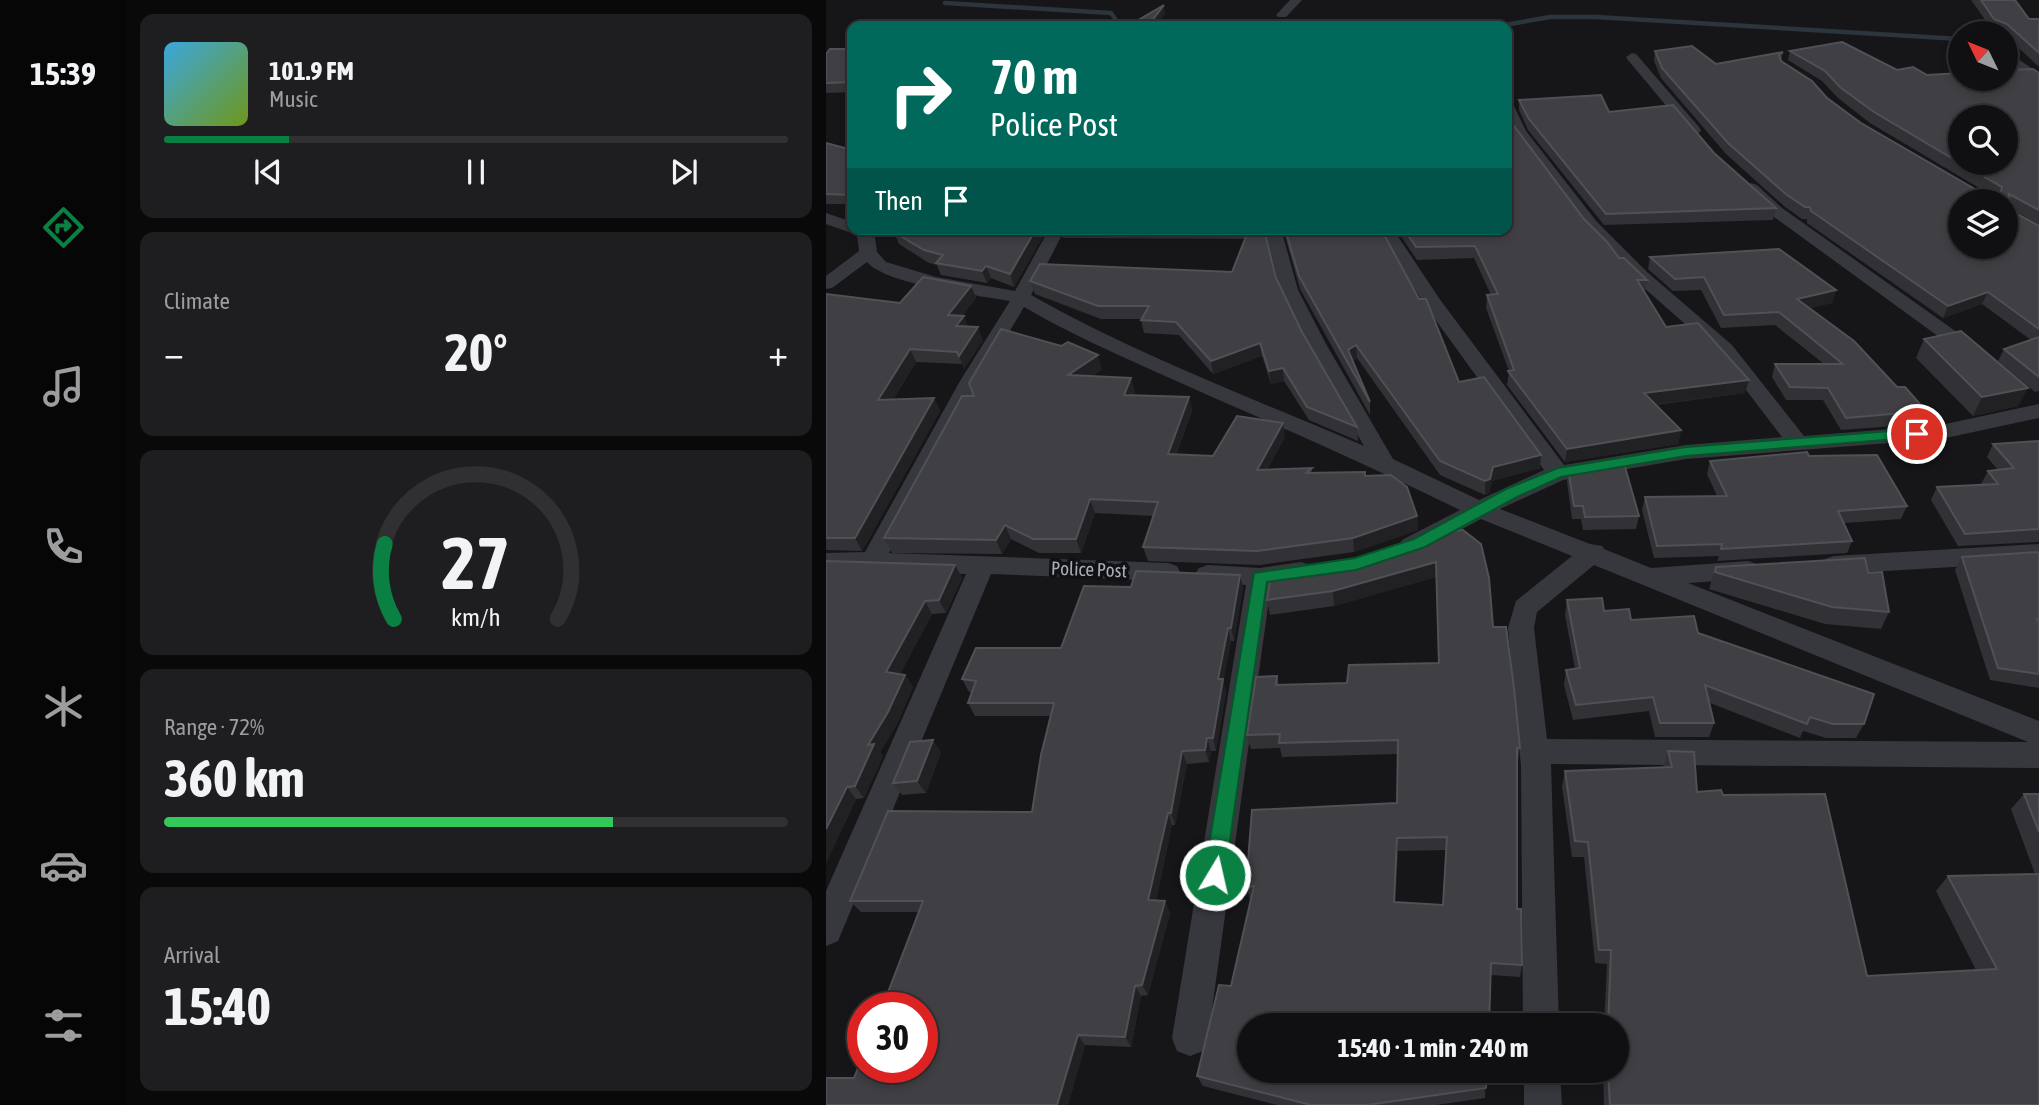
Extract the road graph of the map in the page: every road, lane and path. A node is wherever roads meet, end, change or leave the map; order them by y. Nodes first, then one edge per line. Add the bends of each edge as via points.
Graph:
1 (1296, 0) edge
2 (1282, 15) dead end
3 (1632, 57) dead end
4 (2018, 63) edge
5 (2039, 79) edge
6 (1512, 114) edge
7 (1704, 141) edge
8 (1738, 176) edge
9 (826, 218) edge
10 (847, 227) edge
11 (864, 235) edge
12 (1054, 235) edge
13 (1275, 235) edge
14 (1388, 235) edge
15 (826, 284) edge
16 (1021, 297) junction
17 (1992, 369) edge
18 (2020, 393) edge
19 (2039, 410) edge
20 (1797, 442) junction
21 (1385, 464) junction
22 (1558, 473) junction
23 (1481, 510) junction
24 (1394, 551) edge
25 (1593, 552) junction
26 (2039, 553) edge
27 (872, 561) junction
28 (826, 562) edge
29 (982, 566) junction
30 (1817, 566) edge
31 (1329, 568) edge
32 (1775, 568) edge
33 (1650, 576) junction
34 (1260, 577) junction
35 (2039, 734) edge
36 (1534, 751) junction
37 (2039, 755) edge
38 (826, 929) edge
39 (1541, 1013) edge
40 (1190, 1038) dead end
41 (1542, 1083) edge
42 (1543, 1105) edge

1 - 2 street
3 - 7 street
4 - 5 street
6 - 20 street via 1526,141 1591,226 1725,349
8 - 17 street via 1776,211
9 - 10 street
11 - 15 street
11 - 16 street via 880,266 934,282
12 - 16 street
13 - 21 street via 1289,290
14 - 22 street
16 - 21 street via 1137,356
16 - 27 street
18 - 19 street
19 - 20 street via 1941,432
20 - 22 street via 1686,452
21 - 23 street
22 - 23 street
23 - 24 street via 1420,543
23 - 25 street
25 - 33 street
25 - 36 street via 1525,607 1521,628
26 - 30 street
27 - 28 street, Police Post
27 - 29 street, Police Post
29 - 34 street, Police Post
29 - 38 street
31 - 34 street, Police Post
32 - 33 street
33 - 35 street
34 - 40 street
36 - 37 street
36 - 39 street
41 - 42 street

